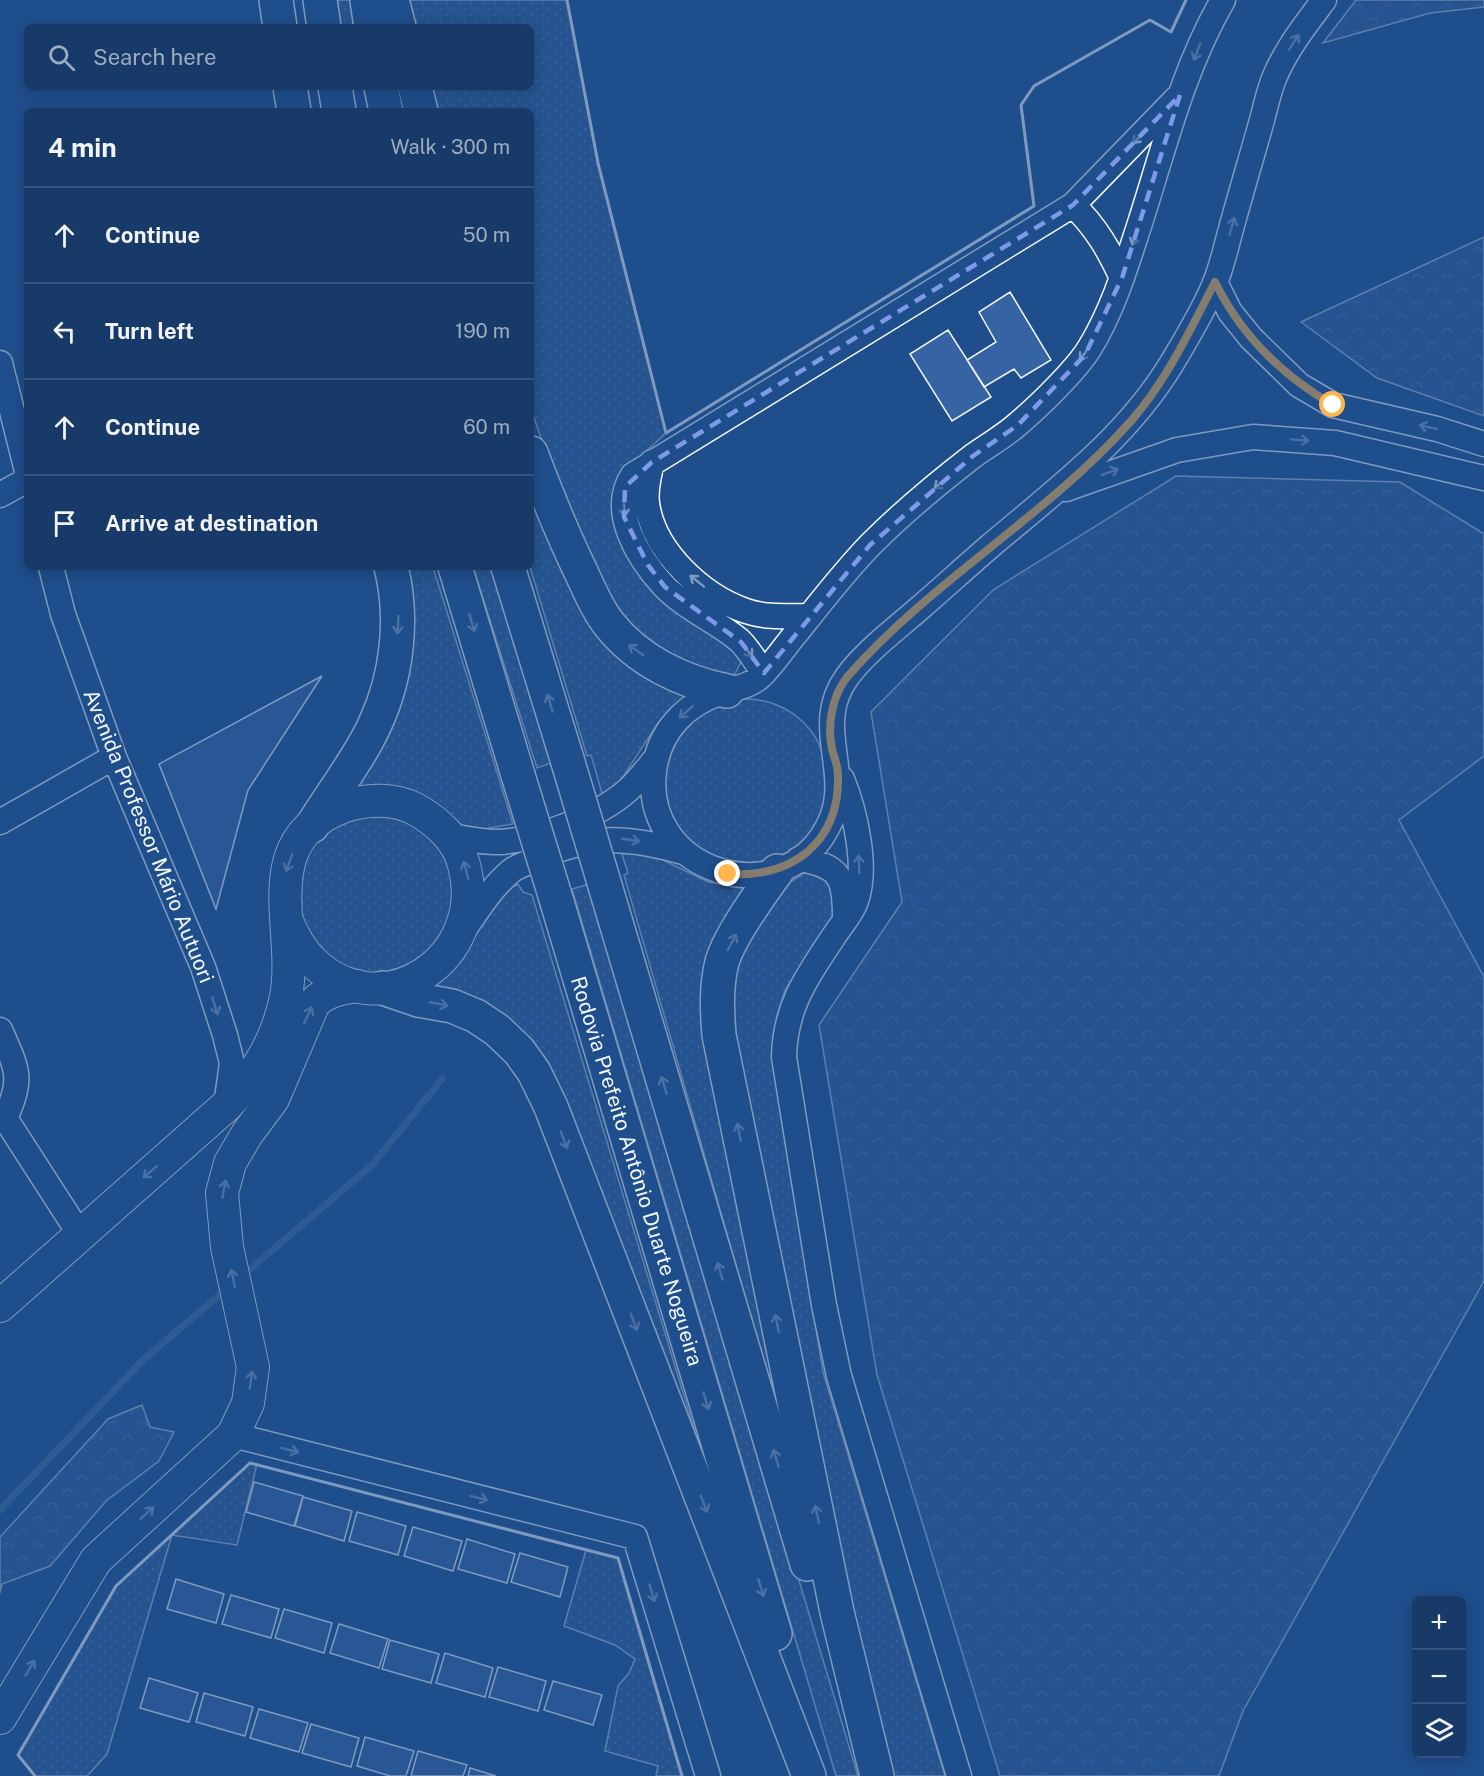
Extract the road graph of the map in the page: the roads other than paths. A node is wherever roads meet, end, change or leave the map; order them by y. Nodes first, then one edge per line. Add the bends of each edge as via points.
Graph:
1 (276, 0) edge
2 (320, 0) edge
3 (367, 0) edge
4 (392, 0) edge
5 (1222, 0) edge
6 (1324, 0) edge
7 (280, 24) edge
8 (324, 24) edge
9 (371, 24) edge
10 (398, 24) edge
11 (290, 90) edge
12 (336, 90) edge
13 (382, 90) edge
14 (416, 90) edge
15 (1180, 95) junction
16 (294, 108) edge
17 (338, 108) edge
18 (385, 108) edge
19 (421, 108) edge
20 (1072, 205) junction
21 (1122, 278) junction
22 (1215, 282) junction
23 (0, 363) edge
24 (1484, 444) edge
25 (24, 459) edge
26 (534, 460) edge
27 (652, 462) junction
28 (1484, 478) edge
29 (24, 482) edge
30 (1056, 494) junction
31 (0, 495) edge
32 (52, 570) edge
33 (391, 570) edge
34 (456, 570) edge
35 (509, 570) edge
36 (810, 616) junction
37 (764, 673) junction
38 (733, 690) junction
39 (114, 757) junction
40 (656, 758) junction
41 (838, 771) junction
42 (0, 822) edge
43 (312, 826) junction
44 (449, 836) junction
45 (683, 852) junction
46 (788, 865) junction
47 (844, 919) junction
48 (287, 921) junction
49 (462, 932) junction
50 (371, 987) junction
51 (0, 1030) edge
52 (226, 1106) junction
53 (2, 1118) edge
54 (79, 1233) junction
55 (0, 1306) edge
56 (234, 1435) junction
57 (0, 1718) edge
58 (708, 1776) edge
59 (809, 1776) edge
60 (819, 1776) edge
61 (871, 1776) edge
62 (877, 1776) edge
63 (959, 1776) edge

1 - 7 highway
2 - 8 highway
3 - 9 highway
4 - 10 highway
5 -> 15 street via 1205,31
22 -> 6 street via 1274,77 1294,40
11 - 16 highway
12 - 17 highway
13 - 18 highway
14 - 19 highway
15 -> 20 street
15 -> 21 street
20 - 21 street via 1101,236
20 - 27 street
21 -> 36 street via 1085,355 1018,425 973,456 870,545
24 -> 22 street via 1333,405 1299,386 1251,338 1230,312
22 - 30 street via 1172,365 1131,421
23 - 25 street
38 -> 26 highway via 677,676 630,646 609,624 567,543
36 -> 27 street via 747,612 729,604 679,566 652,523 647,502
27 -> 37 street via 633,475 624,493 624,517 634,543 665,587 741,642
30 -> 28 street via 1177,450 1253,437 1335,442
29 - 31 street
30 - 41 street via 989,547 846,679 831,717
32 - 39 street, Avenida Professor Mário Autuori via 63,614
33 -> 43 highway via 398,614 396,653 387,687 375,724
34 -> 60 highway, Rodovia Prefeito Antônio Duarte Nogueira, bridge
61 -> 35 highway, bridge
36 - 37 street
37 - 38 street
38 -> 40 street via 702,699 681,714 665,735
39 - 42 street
39 -> 52 street, Avenida Professor Mário Autuori via 203,967 218,1012 232,1063
40 - 44 street via 610,804 559,827 496,842
40 - 45 street via 652,784 656,809
41 - 46 street via 838,797 831,821 818,842
47 -> 41 street via 856,902 860,882 851,802
43 - 44 main road via 333,811 357,802 383,800 408,806 431,818
43 -> 48 main road via 296,846 286,870 283,896
49 -> 44 main road via 469,908 469,883 463,858
45 - 46 street via 704,866 728,874 753,876
49 -> 45 street via 491,891 513,870 558,850 592,840 621,839
46 - 47 street via 831,867 841,878
62 -> 46 highway via 837,1612 719,1035 718,984 723,959
47 - 63 street via 796,995 784,1031 784,1057 839,1376
48 - 50 main road via 298,944 314,963 335,978
48 - 52 main road via 289,974 281,1016 268,1051 249,1083
49 - 50 main road via 448,954 430,971 408,982
56 -> 50 main road via 248,1403 253,1366 227,1247 222,1193 230,1163 273,1099 314,1004 322,994
50 -> 59 highway via 476,1016 519,1051 534,1072 551,1107
51 - 53 street via 16,1068 17,1094
52 -> 54 main road
53 - 54 street
54 - 55 main road
57 -> 56 main road via 96,1560
56 -> 58 street via 635,1537

